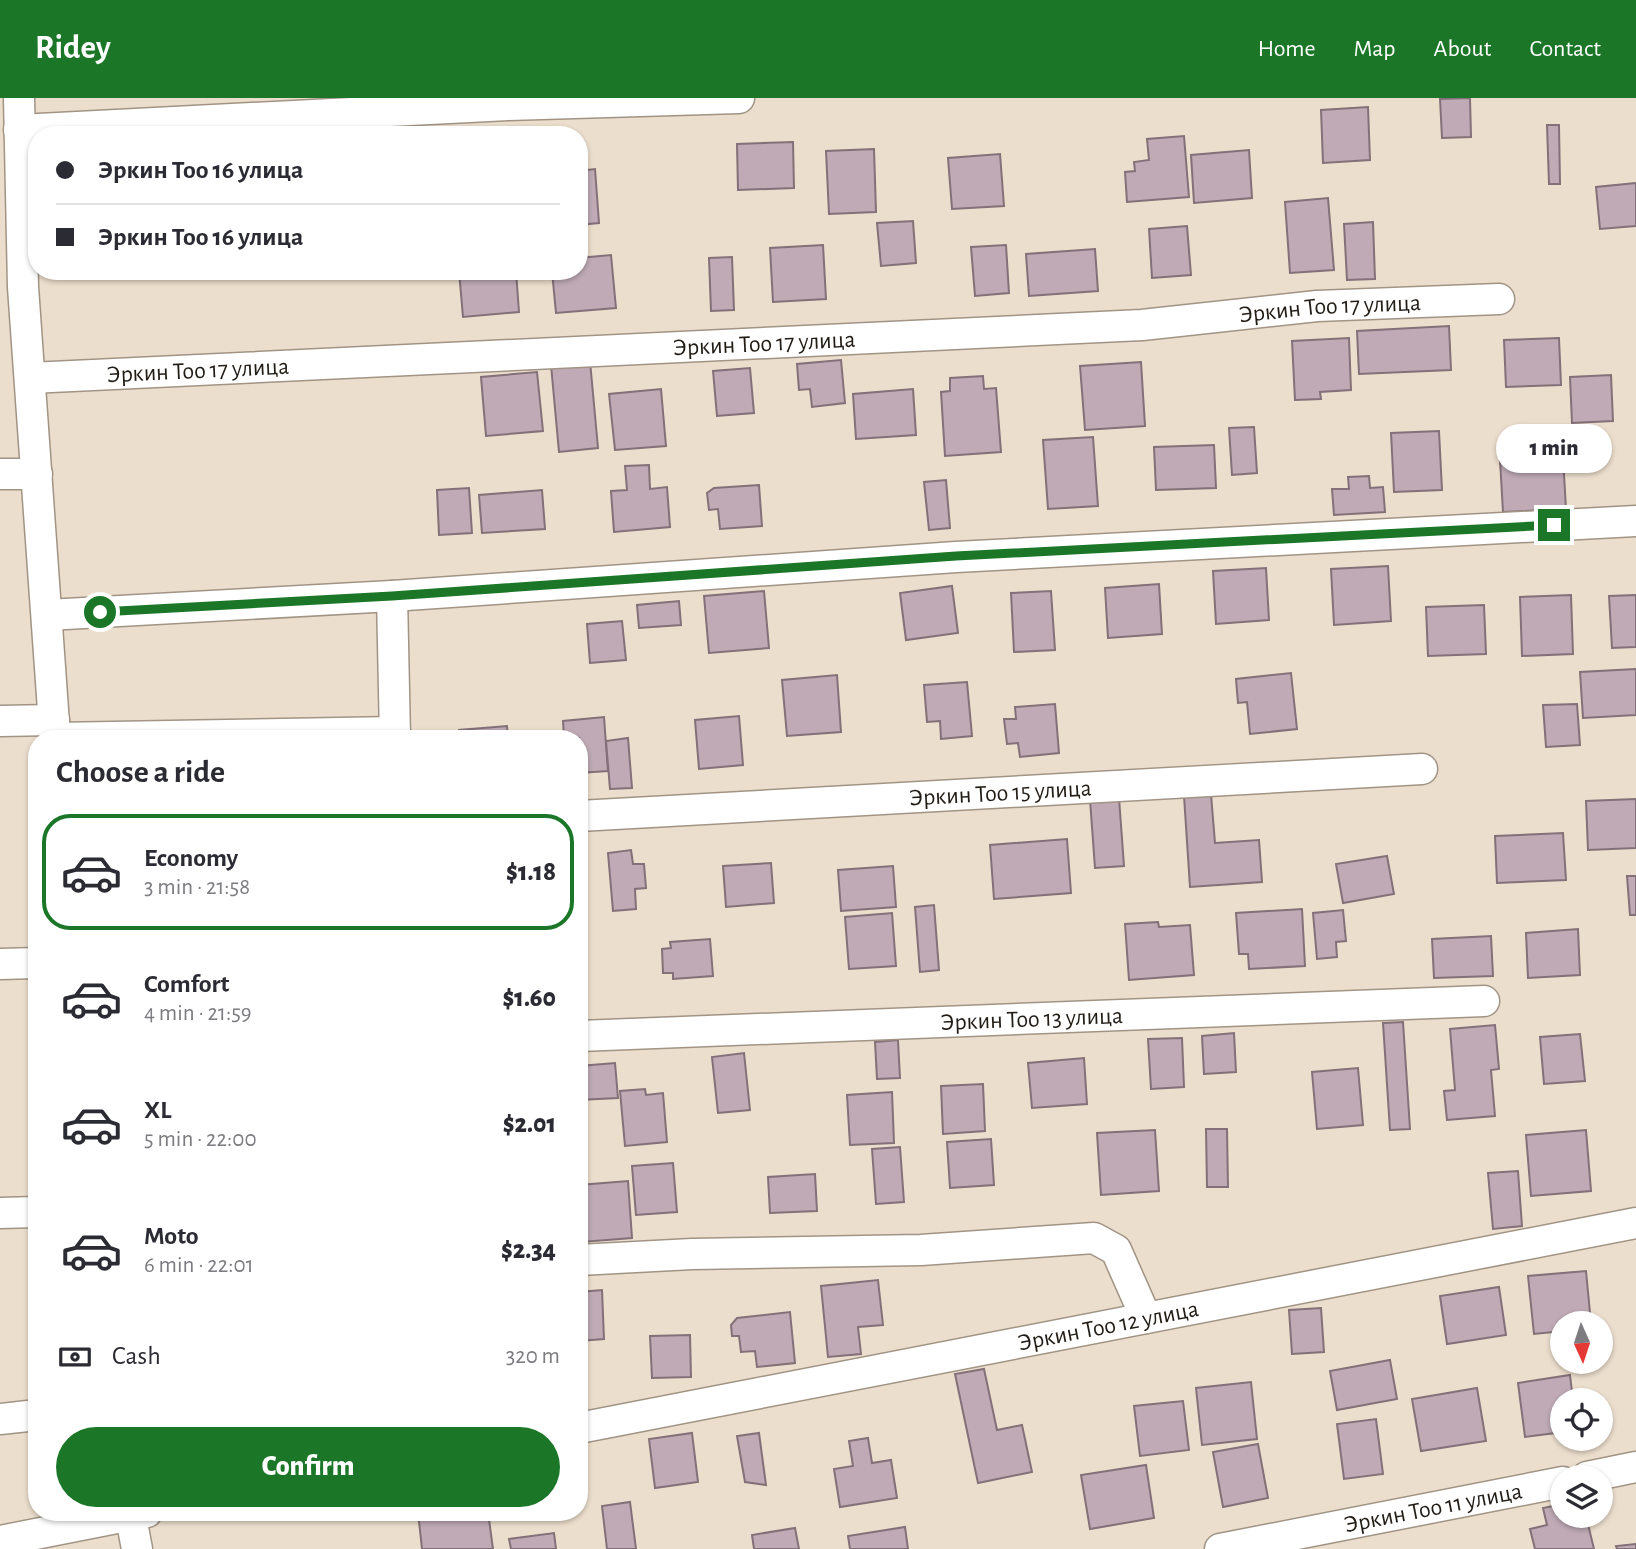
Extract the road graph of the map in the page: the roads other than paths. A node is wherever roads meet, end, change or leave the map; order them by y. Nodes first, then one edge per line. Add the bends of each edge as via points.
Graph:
1 (19, 98) edge
2 (739, 98) edge
3 (97, 126) edge
4 (19, 130) junction
5 (28, 130) edge
6 (11, 239) edge
7 (1499, 299) dead end
8 (30, 378) junction
9 (0, 474) edge
10 (37, 474) junction
11 (1636, 521) edge
12 (392, 596) junction
13 (47, 615) junction
14 (0, 721) edge
15 (45, 730) edge
16 (55, 730) edge
17 (395, 730) edge
18 (1422, 769) dead end
19 (588, 815) edge
20 (28, 963) edge
21 (0, 964) edge
22 (1484, 1001) dead end
23 (588, 1037) edge
24 (28, 1212) edge
25 (0, 1213) edge
26 (1636, 1223) edge
27 (588, 1260) edge
28 (1146, 1318) junction
29 (28, 1416) edge
30 (0, 1419) edge
31 (588, 1426) edge
32 (1636, 1467) edge
33 (1613, 1472) edge
34 (1550, 1485) edge
35 (97, 1521) edge
36 (136, 1521) edge
37 (0, 1541) edge
38 (137, 1549) edge
39 (1220, 1549) edge

1 - 4 street
2 - 3 street
4 - 5 street
4 - 6 street
6 - 8 street
7 - 8 street, Эркин Тоо 17 улица via 1317,306 1142,325
8 - 10 street
9 - 10 street
10 - 13 street
11 - 12 street via 956,556
12 - 13 street
12 - 17 street
13 - 16 street
14 - 15 street
18 - 19 street, Эркин Тоо 15 улица
20 - 21 street
22 - 23 street, Эркин Тоо 13 улица
24 - 25 street
26 - 28 street, Эркин Тоо 12 улица
27 - 28 street via 921,1250 1094,1238 1116,1251
28 - 31 street, Эркин Тоо 12 улица
29 - 30 street
32 - 33 street
34 - 39 street, Эркин Тоо 11 улица
35 - 37 street
36 - 38 street

